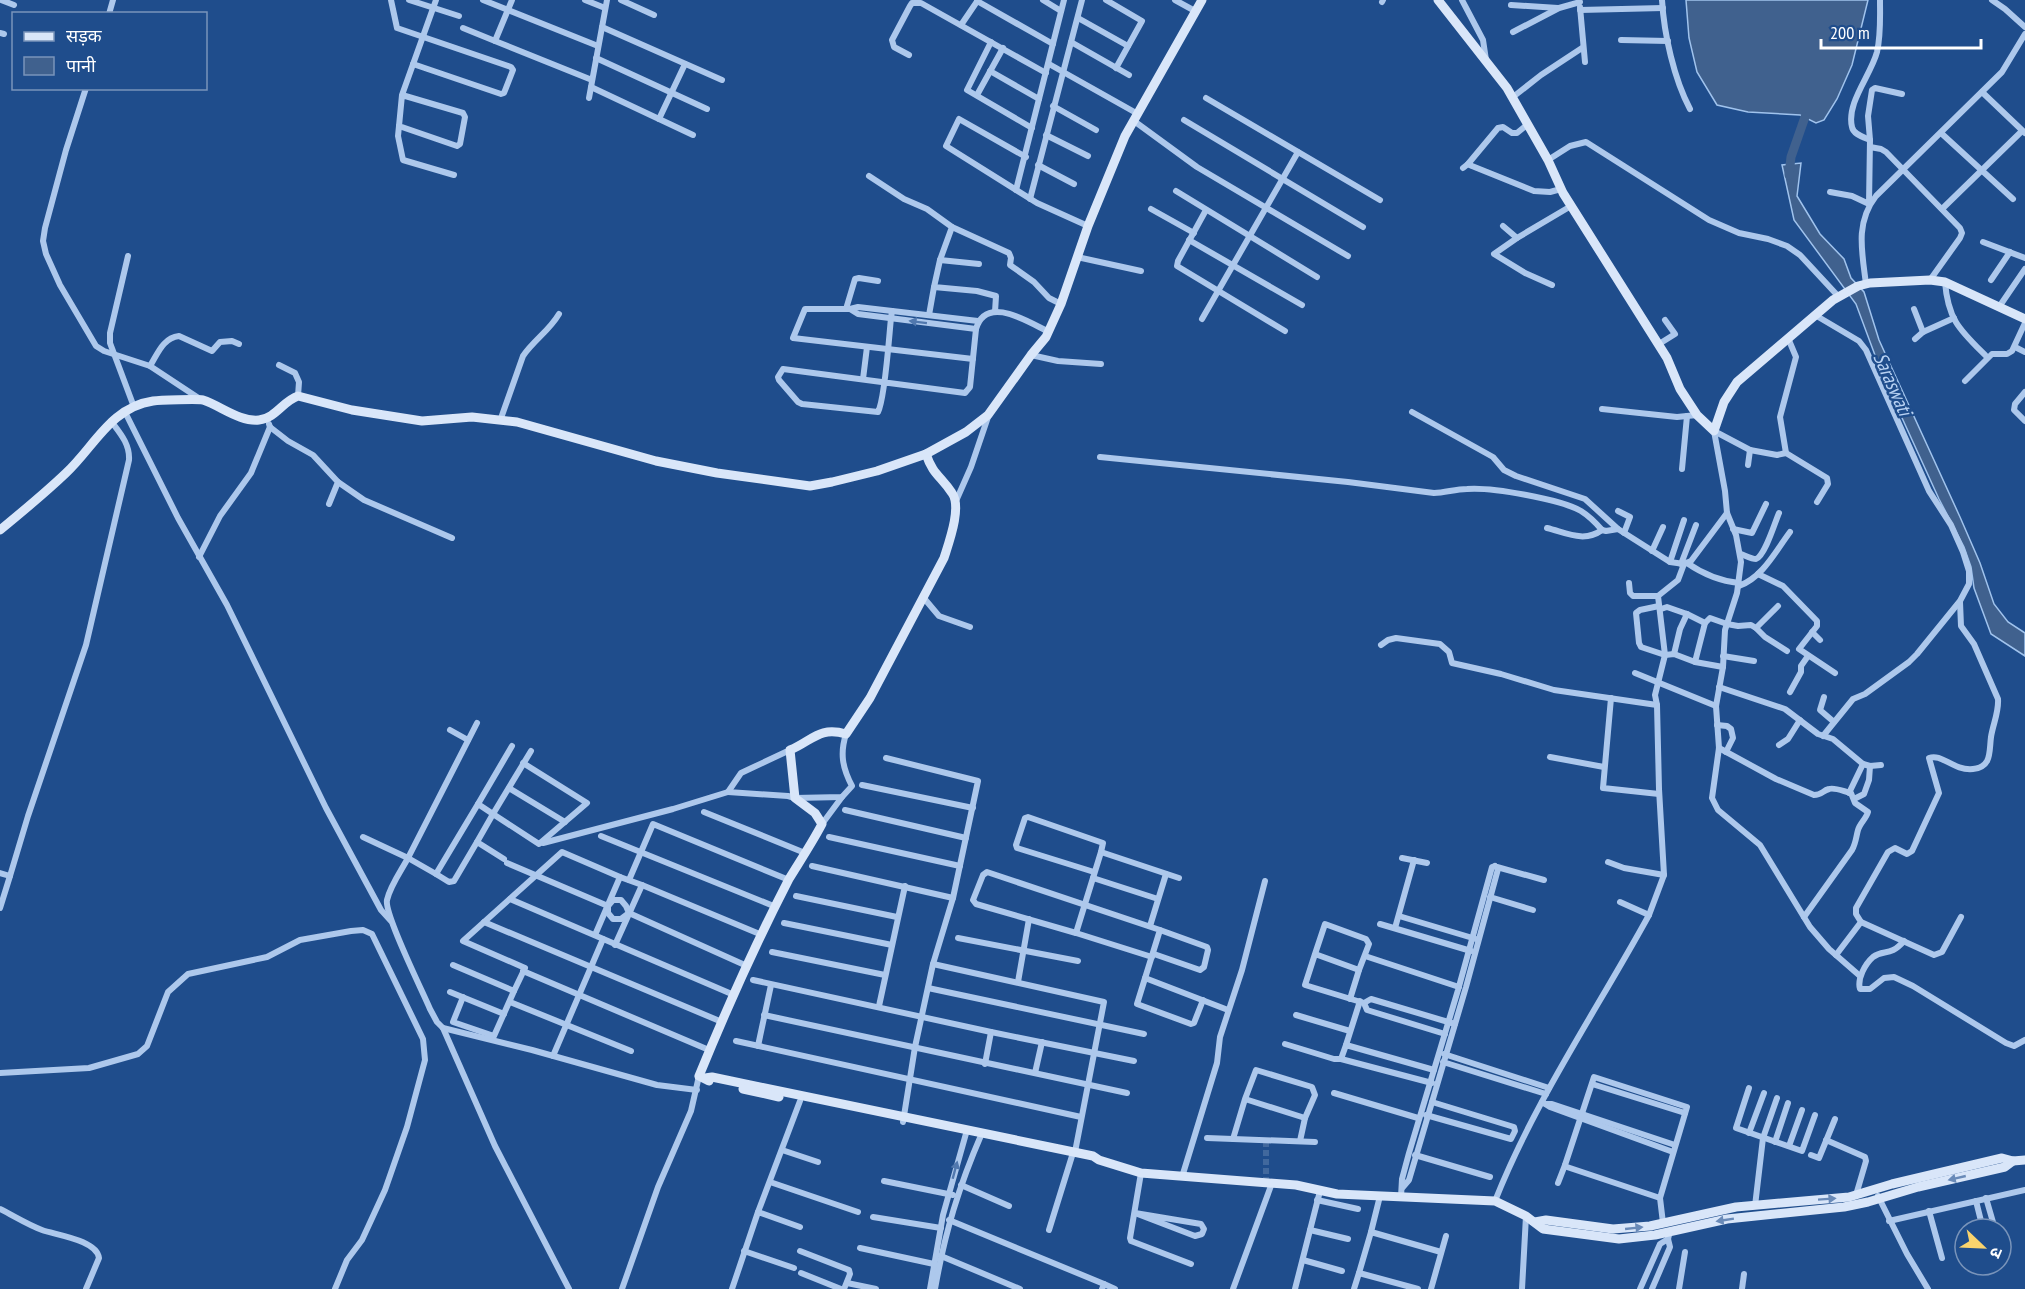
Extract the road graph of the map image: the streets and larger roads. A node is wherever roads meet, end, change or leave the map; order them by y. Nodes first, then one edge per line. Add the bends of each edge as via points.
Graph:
1 (1, 0) edge
2 (391, 0) edge
3 (409, 0) edge
4 (436, 0) edge
5 (483, 0) edge
6 (512, 0) edge
7 (585, 0) edge
8 (607, 0) edge
9 (621, 0) edge
10 (1043, 0) edge
11 (1064, 0) edge
12 (1082, 0) edge
13 (1106, 0) edge
14 (1175, 0) edge
15 (1202, 0) edge
16 (1438, 0) edge
17 (1462, 0) edge
18 (1662, 0) edge
19 (1880, 0) edge
20 (1992, 0) edge
21 (978, 1) edge
22 (1580, 1) edge
23 (14, 5) dead end
24 (1511, 6) dead end
25 (433, 8) junction
26 (605, 8) junction
27 (1559, 8) junction
28 (1663, 8) junction
29 (508, 10) junction
30 (1580, 10) junction
31 (1061, 11) junction
32 (1195, 11) junction
33 (654, 15) dead end
34 (459, 16) dead end
35 (1078, 18) junction
36 (961, 25) junction
37 (602, 27) junction
38 (2025, 27) edge
39 (463, 28) dead end
40 (1512, 32) dead end
41 (2025, 34) edge
42 (423, 37) junction
43 (1621, 40) dead end
44 (495, 41) junction
45 (1668, 41) junction
46 (992, 42) junction
47 (1071, 42) junction
48 (1053, 44) junction
49 (598, 46) junction
50 (1128, 46) junction
51 (1003, 48) junction
52 (1582, 48) junction
53 (909, 56) dead end
54 (596, 58) junction
55 (1486, 62) junction
56 (1585, 62) dead end
57 (1049, 63) junction
58 (413, 64) junction
59 (685, 64) junction
60 (1116, 68) junction
61 (990, 71) junction
62 (1064, 72) junction
63 (1046, 73) junction
64 (1130, 75) dead end
65 (722, 80) dead end
66 (592, 83) junction
67 (85, 90) edge
68 (1982, 92) junction
69 (672, 93) junction
70 (1902, 94) dead end
71 (402, 95) junction
72 (977, 95) junction
73 (1513, 97) junction
74 (589, 98) dead end
75 (1206, 98) dead end
76 (1039, 99) junction
77 (1053, 106) junction
78 (707, 109) dead end
79 (1690, 109) dead end
80 (1136, 117) junction
81 (659, 119) junction
82 (1184, 120) dead end
83 (1528, 124) junction
84 (399, 126) junction
85 (1032, 128) junction
86 (1096, 130) dead end
87 (1941, 133) junction
88 (2024, 133) edge
89 (693, 135) dead end
90 (1046, 135) junction
91 (1870, 144) junction
92 (1298, 153) junction
93 (1088, 156) dead end
94 (1026, 157) junction
95 (1548, 160) junction
96 (1038, 165) junction
97 (1903, 170) junction
98 (1982, 171) junction
99 (454, 175) dead end
100 (869, 176) dead end
101 (1282, 179) junction
102 (1074, 184) dead end
103 (1561, 189) junction
104 (1016, 190) junction
105 (1176, 191) dead end
106 (1830, 192) dead end
107 (1030, 199) junction
108 (2013, 199) dead end
109 (1380, 200) dead end
110 (1869, 204) junction
111 (1571, 206) junction
112 (1265, 208) junction
113 (1151, 209) dead end
114 (1942, 209) junction
115 (1206, 210) junction
116 (1088, 226) junction
117 (1363, 226) dead end
118 (1503, 226) dead end
119 (952, 227) junction
120 (1194, 233) junction
121 (1249, 237) junction
122 (1517, 238) junction
123 (1189, 240) junction
124 (1983, 242) dead end
125 (2010, 252) junction
126 (128, 256) dead end
127 (1348, 256) dead end
128 (1077, 257) junction
129 (2025, 258) edge
130 (940, 260) junction
131 (980, 264) dead end
132 (1232, 266) junction
133 (2025, 269) edge
134 (1141, 271) dead end
135 (1317, 277) dead end
136 (1930, 280) junction
137 (1991, 280) dead end
138 (878, 281) dead end
139 (1945, 282) junction
140 (1552, 285) dead end
141 (1862, 285) junction
142 (934, 287) junction
143 (1217, 292) junction
144 (1840, 295) junction
145 (1061, 304) junction
146 (1302, 305) dead end
147 (1999, 307) junction
148 (848, 309) junction
149 (1914, 309) dead end
150 (995, 312) junction
151 (559, 314) dead end
152 (891, 314) junction
153 (929, 315) junction
154 (1815, 315) junction
155 (1953, 318) junction
156 (1202, 319) dead end
157 (1665, 320) dead end
158 (978, 321) junction
159 (2025, 321) edge
160 (976, 329) junction
161 (1285, 331) dead end
162 (1923, 332) junction
163 (1048, 334) junction
164 (1788, 339) junction
165 (1915, 339) dead end
166 (239, 344) dead end
167 (1659, 344) junction
168 (867, 347) junction
169 (2015, 347) junction
170 (887, 350) junction
171 (2025, 352) edge
172 (112, 354) junction
173 (1030, 355) junction
174 (1987, 357) junction
175 (973, 359) junction
176 (1101, 364) dead end
177 (279, 365) dead end
178 (150, 366) junction
179 (863, 379) junction
180 (884, 381) junction
181 (1965, 381) dead end
182 (2025, 392) edge
183 (298, 396) junction
184 (201, 399) junction
185 (134, 407) junction
186 (1602, 409) dead end
187 (124, 412) junction
188 (1412, 412) dead end
189 (989, 413) junction
190 (1692, 416) junction
191 (113, 419) junction
192 (500, 420) junction
193 (2025, 421) edge
194 (268, 422) junction
195 (1714, 431) junction
196 (1750, 450) junction
197 (1786, 453) junction
198 (926, 454) junction
199 (1100, 457) dead end
200 (1748, 465) dead end
201 (1682, 469) dead end
202 (338, 482) junction
203 (956, 501) junction
204 (1817, 502) dead end
205 (329, 504) dead end
206 (1766, 504) dead end
207 (1618, 511) dead end
208 (1727, 513) junction
209 (1779, 513) dead end
210 (1684, 520) dead end
211 (1696, 525) dead end
212 (1663, 527) dead end
213 (1547, 528) dead end
214 (1734, 529) junction
215 (0, 530) edge
216 (1604, 531) junction
217 (1618, 531) junction
218 (1790, 532) dead end
219 (452, 538) dead end
220 (1652, 551) junction
221 (1741, 554) junction
222 (199, 557) junction
223 (1670, 562) junction
224 (1684, 564) junction
225 (1758, 574) junction
226 (1629, 584) dead end
227 (1739, 585) junction
228 (922, 596) junction
229 (1658, 596) junction
230 (1960, 601) junction
231 (1778, 606) dead end
232 (1660, 608) junction
233 (1687, 614) junction
234 (1705, 623) junction
235 (1727, 624) junction
236 (970, 627) dead end
237 (1756, 628) junction
238 (1812, 632) junction
239 (1820, 640) dead end
240 (1381, 645) dead end
241 (1787, 651) dead end
242 (1674, 654) junction
243 (1665, 655) junction
244 (1723, 656) junction
245 (1808, 656) junction
246 (1754, 661) dead end
247 (1695, 662) junction
248 (1723, 666) junction
249 (1635, 673) dead end
250 (1835, 674) dead end
251 (1658, 685) junction
252 (1719, 687) junction
253 (1790, 692) dead end
254 (1824, 697) dead end
255 (1611, 698) junction
256 (1657, 705) junction
257 (1716, 706) junction
258 (1800, 720) junction
259 (1834, 722) junction
260 (477, 723) dead end
261 (1717, 725) junction
262 (450, 730) dead end
263 (846, 734) junction
264 (1823, 736) junction
265 (468, 740) junction
266 (1779, 745) dead end
267 (512, 746) dead end
268 (1719, 748) junction
269 (790, 750) junction
270 (531, 751) dead end
271 (1726, 752) junction
272 (1550, 757) dead end
273 (886, 758) dead end
274 (523, 763) junction
275 (1866, 765) junction
276 (1881, 765) dead end
277 (1604, 767) junction
278 (862, 784) dead end
279 (509, 788) junction
280 (728, 792) junction
281 (1659, 794) junction
282 (1851, 796) junction
283 (842, 797) junction
284 (795, 798) junction
285 (478, 804) junction
286 (973, 808) junction
287 (844, 810) dead end
288 (704, 812) dead end
289 (493, 814) junction
290 (565, 822) junction
291 (822, 824) junction
292 (601, 836) dead end
293 (363, 837) dead end
294 (829, 837) dead end
295 (966, 838) junction
296 (477, 842) junction
297 (539, 844) junction
298 (1101, 852) junction
299 (641, 853) junction
300 (805, 853) junction
301 (408, 858) junction
302 (1402, 858) dead end
303 (1413, 860) junction
304 (1608, 862) dead end
305 (1427, 863) dead end
306 (812, 866) dead end
307 (960, 866) junction
308 (1497, 867) junction
309 (0, 873) edge
310 (436, 874) junction
311 (1166, 874) junction
312 (536, 875) junction
313 (1093, 875) junction
314 (1664, 875) junction
315 (10, 876) junction
316 (620, 877) junction
317 (1179, 878) dead end
318 (629, 880) junction
319 (789, 880) junction
320 (1544, 880) dead end
321 (1265, 881) dead end
322 (642, 885) junction
323 (905, 886) junction
324 (796, 896) dead end
325 (1490, 897) junction
326 (953, 898) junction
327 (510, 899) junction
328 (1158, 899) junction
329 (1620, 902) dead end
330 (1085, 904) junction
331 (608, 906) junction
332 (776, 907) junction
333 (0, 908) edge
334 (1533, 910) dead end
335 (629, 913) junction
336 (1649, 915) junction
337 (1399, 916) junction
338 (897, 917) junction
339 (1804, 917) junction
340 (1961, 917) dead end
341 (1029, 920) junction
342 (391, 921) junction
343 (484, 922) junction
344 (1860, 922) junction
345 (784, 923) dead end
346 (1380, 924) dead end
347 (1150, 926) junction
348 (1395, 928) junction
349 (1160, 930) junction
350 (1076, 933) junction
351 (595, 935) junction
352 (762, 936) junction
353 (958, 938) dead end
354 (603, 939) junction
355 (1475, 939) junction
356 (1904, 941) junction
357 (615, 945) junction
358 (892, 945) junction
359 (1024, 951) junction
360 (1472, 951) junction
361 (772, 952) dead end
362 (1315, 954) junction
363 (1836, 955) junction
364 (1153, 956) junction
365 (1365, 956) junction
366 (1078, 961) dead end
367 (933, 964) junction
368 (453, 965) dead end
369 (747, 966) junction
370 (591, 967) junction
371 (1359, 970) junction
372 (523, 971) junction
373 (885, 975) junction
374 (1860, 976) junction
375 (1145, 978) junction
376 (753, 980) dead end
377 (1018, 982) junction
378 (771, 985) junction
379 (1459, 987) junction
380 (928, 988) junction
381 (514, 991) junction
382 (450, 992) dead end
383 (579, 995) junction
384 (734, 995) junction
385 (463, 997) junction
386 (1350, 999) junction
387 (1203, 1000) junction
388 (510, 1002) junction
389 (1362, 1002) junction
390 (879, 1006) junction
391 (1228, 1010) junction
392 (504, 1014) junction
393 (1296, 1015) dead end
394 (764, 1016) junction
395 (922, 1016) junction
396 (722, 1022) junction
397 (1452, 1023) junction
398 (1099, 1025) junction
399 (566, 1026) junction
400 (443, 1028) junction
401 (1350, 1031) junction
402 (991, 1032) junction
403 (1144, 1034) dead end
404 (1445, 1034) junction
405 (2025, 1040) edge
406 (736, 1041) dead end
407 (1042, 1042) junction
408 (1285, 1044) dead end
409 (1346, 1045) junction
410 (758, 1046) junction
411 (915, 1047) junction
412 (709, 1050) junction
413 (631, 1051) dead end
414 (1094, 1053) junction
415 (1442, 1054) junction
416 (553, 1056) junction
417 (1341, 1059) junction
418 (1436, 1060) junction
419 (1134, 1061) dead end
420 (1444, 1063) junction
421 (985, 1064) junction
422 (1434, 1070) junction
423 (0, 1073) edge
424 (1035, 1073) junction
425 (702, 1077) junction
426 (909, 1079) junction
427 (1433, 1084) junction
428 (1088, 1085) junction
429 (1749, 1088) dead end
430 (697, 1090) junction
431 (1548, 1091) junction
432 (1127, 1093) dead end
433 (1334, 1093) dead end
434 (1764, 1093) dead end
435 (1777, 1098) dead end
436 (1245, 1099) junction
437 (800, 1101) junction
438 (1432, 1102) junction
439 (1544, 1103) junction
440 (1788, 1103) dead end
441 (1802, 1110) dead end
442 (1428, 1115) junction
443 (1815, 1115) dead end
444 (1419, 1116) junction
445 (1582, 1116) junction
446 (1081, 1118) junction
447 (1305, 1118) junction
448 (1835, 1119) dead end
449 (903, 1120) junction
450 (966, 1133) junction
451 (1749, 1133) junction
452 (981, 1135) junction
453 (1207, 1138) dead end
454 (1763, 1138) junction
455 (1233, 1139) junction
456 (1826, 1140) junction
457 (1300, 1141) junction
458 (1315, 1142) dead end
459 (1775, 1142) junction
460 (1789, 1146) junction
461 (1674, 1148) junction
462 (782, 1150) junction
463 (1409, 1153) junction
464 (1074, 1154) junction
465 (1416, 1155) junction
466 (1811, 1155) dead end
467 (2025, 1160) edge
468 (818, 1162) dead end
469 (1565, 1165) junction
470 (1141, 1173) junction
471 (1182, 1177) junction
472 (1490, 1177) dead end
473 (884, 1180) dead end
474 (770, 1182) junction
475 (1272, 1183) junction
476 (1558, 1183) dead end
477 (961, 1185) junction
478 (2025, 1190) edge
479 (1402, 1192) junction
480 (949, 1193) junction
481 (1877, 1194) junction
482 (1318, 1195) junction
483 (957, 1196) junction
484 (1380, 1196) junction
485 (1856, 1196) junction
486 (1660, 1198) junction
487 (1986, 1198) junction
488 (1495, 1201) junction
489 (1976, 1201) junction
490 (1755, 1205) junction
491 (1009, 1206) dead end
492 (0, 1209) edge
493 (1358, 1209) dead end
494 (1929, 1211) junction
495 (758, 1212) junction
496 (858, 1212) dead end
497 (1135, 1213) junction
498 (1526, 1216) junction
499 (1755, 1216) junction
500 (873, 1217) dead end
501 (1980, 1217) edge
502 (1992, 1217) edge
503 (949, 1220) junction
504 (1889, 1221) junction
505 (1535, 1222) junction
506 (1663, 1223) junction
507 (800, 1227) dead end
508 (941, 1228) junction
509 (1049, 1230) dead end
510 (1310, 1230) junction
511 (1371, 1232) junction
512 (1669, 1235) junction
513 (1446, 1236) dead end
514 (1348, 1239) dead end
515 (860, 1248) dead end
516 (744, 1251) junction
517 (800, 1251) dead end
518 (1442, 1252) junction
519 (1685, 1252) dead end
520 (941, 1256) junction
521 (1942, 1258) dead end
522 (1303, 1260) junction
523 (934, 1264) junction
524 (1191, 1264) dead end
525 (794, 1268) dead end
526 (1342, 1271) dead end
527 (801, 1273) dead end
528 (1359, 1273) junction
529 (1744, 1274) dead end
530 (732, 1287) edge
531 (844, 1287) edge
532 (1103, 1287) edge
533 (86, 1289) edge
534 (335, 1289) edge
535 (569, 1289) edge
536 (622, 1289) edge
537 (742, 1289) edge
538 (876, 1289) edge
539 (930, 1289) edge
540 (935, 1289) edge
541 (1020, 1289) edge
542 (1115, 1289) edge
543 (1233, 1289) edge
544 (1297, 1289) edge
545 (1354, 1289) edge
546 (1418, 1289) edge
547 (1431, 1289) edge
548 (1522, 1289) edge
549 (1641, 1289) edge
550 (1652, 1289) edge
551 (1679, 1289) edge
552 (1742, 1289) edge
553 (1928, 1289) edge

1 - 23 street
2 - 42 street via 397,28
3 - 25 street
4 - 25 street
5 - 29 street
6 - 29 street
7 - 26 street
8 - 26 street
9 - 33 street
10 - 31 street
11 - 31 street
12 - 35 street
13 - 50 street via 1142,21
14 - 32 street
15 - 32 street
16 - 55 street
17 - 55 street via 1483,40
18 - 28 street
19 - 91 street via 1876,53 1851,117 1854,132
20 - 38 street
21 - 36 street
21 - 48 street
22 - 27 street
22 - 30 street
24 - 27 street
25 - 34 street
25 - 42 street
26 - 37 street
27 - 40 street
28 - 30 street
28 - 45 street
29 - 44 street
29 - 49 street
30 - 52 street
31 - 48 street
32 - 80 street
35 - 47 street
35 - 50 street
36 - 46 street
36 - 53 street via 921,3 912,3 892,40 894,47
37 - 49 street
37 - 59 street
39 - 44 street
41 - 68 street via 2002,72
42 - 58 street
42 - 58 street via 513,70 501,94
43 - 45 street
44 - 66 street
45 - 79 street via 1681,92
46 - 51 street
46 - 72 street via 967,90
47 - 60 street
47 - 62 street
48 - 57 street
49 - 54 street
50 - 60 street
51 - 61 street
51 - 63 street
52 - 56 street
52 - 73 street
54 - 66 street
54 - 69 street
55 - 73 street
57 - 62 street
57 - 63 street
58 - 71 street
59 - 65 street
59 - 69 street
60 - 64 street
61 - 72 street
61 - 76 street
62 - 77 street
62 - 80 street
63 - 76 street
66 - 74 street
66 - 81 street
67 - 172 street via 43,241 60,285 93,344
68 - 87 street
68 - 88 street
69 - 78 street
69 - 81 street
70 - 91 street via 1872,90 1868,116
71 - 84 street
71 - 84 street via 463,113 465,117 457,146
72 - 85 street
73 - 83 street
75 - 92 street
76 - 85 street
77 - 86 street
77 - 90 street
80 - 112 street via 1197,167
80 - 116 street
81 - 89 street
82 - 101 street
83 - 95 street
83 - 103 street via 1514,133 1498,128 1465,166 1534,191
84 - 99 street via 403,160
85 - 94 street
87 - 97 street
87 - 98 street
88 - 98 street
90 - 93 street
90 - 96 street
91 - 97 street via 1883,150
91 - 110 street
92 - 101 street
92 - 109 street
94 - 104 street
94 - 104 street via 958,119 946,146
95 - 103 street
95 - 144 street via 1570,146 1586,142 1709,220 1787,246
96 - 102 street
96 - 107 street
97 - 110 street
97 - 114 street
98 - 108 street
98 - 114 street
100 - 119 street
101 - 112 street
101 - 117 street
103 - 111 street
104 - 107 street
105 - 115 street
106 - 110 street
107 - 116 street
110 - 141 street via 1860,240
111 - 122 street
111 - 167 street
112 - 121 street
112 - 127 street
113 - 120 street
114 - 136 street via 1962,233
115 - 120 street
115 - 121 street
116 - 128 street
118 - 122 street
119 - 130 street
119 - 145 street via 1009,253 1010,265
120 - 123 street
121 - 132 street
121 - 135 street
122 - 140 street via 1494,254
123 - 132 street
123 - 143 street via 1178,266
124 - 125 street
125 - 129 street
125 - 137 street
126 - 172 street via 110,333
128 - 134 street
128 - 145 street
130 - 131 street
130 - 142 street
132 - 143 street
132 - 146 street
133 - 147 street
136 - 139 street
136 - 141 street
138 - 148 street via 855,279
139 - 147 street
139 - 155 street
141 - 144 street
142 - 150 street via 996,296
142 - 153 street
143 - 156 street
143 - 161 street
144 - 154 street
145 - 163 street
147 - 159 street
148 - 152 street via 858,314
148 - 168 street via 805,309 793,338
149 - 162 street
150 - 158 street
150 - 163 street via 1014,316
151 - 192 street via 523,356
152 - 153 street
160 -> 152 street
152 - 170 street
153 - 158 street
154 - 164 street
154 - 230 street via 1866,350 1929,491 1964,552 1969,584
155 - 162 street
155 - 174 street
157 - 167 street via 1675,334
158 - 160 street
159 - 169 street
160 - 175 street
162 - 165 street
163 - 173 street
164 - 195 street via 1737,382 1724,402
164 - 197 street via 1796,357 1780,417
166 - 178 street via 232,340 220,342 212,351 174,337 163,343
167 - 190 street
168 - 170 street
168 - 179 street
169 - 171 street
169 - 174 street via 2009,354
170 - 175 street
170 - 180 street
172 - 178 street
172 - 185 street
173 - 176 street
173 - 189 street
174 - 181 street
175 - 180 street via 970,387 965,393
177 - 183 street via 296,373
178 - 184 street
179 - 180 street
179 - 180 street via 783,369 778,377 802,404 875,413 879,411
182 - 193 street via 2014,410
183 - 192 street via 352,410 422,421 458,417
183 - 194 street
184 - 185 street via 152,401
184 - 194 street via 244,417
185 - 187 street
186 - 190 street
187 - 191 street
187 - 222 street
188 - 217 street via 1493,457 1504,470 1585,499
189 - 198 street via 966,432
189 - 203 street
190 - 195 street
190 - 201 street
191 - 215 street via 69,471
191 - 315 street via 129,451 107,560 86,645
192 - 198 street via 656,461 810,486 877,471
194 - 202 street via 321,462
194 - 222 street via 251,473 220,516
195 - 196 street
195 - 208 street
196 - 197 street
196 - 200 street
197 - 204 street via 1827,478 1828,484
198 - 203 street via 931,468
199 - 216 street via 1434,493 1468,489 1519,495 1574,508
202 - 205 street
202 - 219 street via 373,504
203 - 228 street via 944,558
206 - 214 street via 1752,533
207 - 217 street via 1630,517
208 - 214 street
208 - 224 street via 1697,554
209 - 221 street via 1758,557
210 - 223 street
211 - 224 street
212 - 220 street
213 - 216 street via 1583,537
214 - 221 street
216 - 217 street
217 - 220 street
218 - 225 street
220 - 223 street
221 - 227 street
222 - 342 street via 326,808 381,910
223 - 224 street
224 - 227 street
224 - 229 street via 1676,582
225 - 227 street
225 - 238 street via 1783,586 1818,621
226 - 229 street via 1633,596
227 - 235 street
228 - 236 street via 939,616
228 - 263 street via 870,698
229 - 232 street
230 - 259 street via 1909,662 1853,699
230 - 344 street via 1961,626 1974,644 1998,699 1988,762 1981,768 1964,770 1937,757 1929,758 1939,792 1912,851 1907,854 1895,848 1888,852 1856,908
231 - 237 street
232 - 233 street
232 - 243 street
232 - 243 street via 1640,610 1636,617 1640,645
233 - 234 street
233 - 242 street
234 - 235 street via 1711,618
234 - 247 street
235 - 237 street
235 - 244 street
237 - 241 street
238 - 239 street
238 - 245 street via 1799,647
240 - 255 street via 1396,638 1440,644 1449,652 1452,663 1554,690
242 - 243 street
242 - 247 street
243 - 251 street
244 - 246 street
244 - 248 street
245 - 250 street
245 - 253 street
247 - 248 street
248 - 252 street
249 - 251 street
251 - 256 street
251 - 257 street
252 - 257 street
252 - 258 street via 1780,707
254 - 259 street via 1820,710
255 - 256 street
255 - 277 street
256 - 281 street
257 - 261 street
258 - 264 street
258 - 266 street via 1788,739
259 - 264 street
260 - 265 street
261 - 268 street
261 - 271 street via 1731,729 1733,738
262 - 265 street
263 - 269 street via 815,735
263 - 283 street via 842,756 852,786
264 - 275 street via 1836,740
265 - 301 street
267 - 285 street
268 - 271 street
268 - 339 street via 1714,804 1760,845
269 - 280 street via 741,773
269 - 284 street
270 - 274 street
271 - 282 street via 1814,795 1833,789
272 - 277 street
273 - 286 street via 978,781
274 - 279 street
274 - 290 street via 587,803
275 - 276 street
275 - 282 street
275 - 282 street via 1869,780 1864,794
277 - 281 street via 1603,788
278 - 286 street
279 - 289 street
279 - 290 street
280 - 284 street
280 - 297 street
281 - 314 street
282 - 339 street via 1868,814 1856,843
283 - 284 street
283 - 291 street
284 - 291 street via 815,813
285 - 289 street
285 - 310 street
286 - 295 street
287 - 295 street
288 - 300 street
289 - 296 street
289 - 297 street
290 - 297 street
291 - 300 street
292 - 299 street
293 - 301 street
294 - 307 street
295 - 307 street
296 - 310 street via 454,881
296 - 312 street
298 - 311 street
298 - 313 street
298 - 313 street via 1101,841 1028,817 1024,821 1017,848
299 - 318 street
299 - 319 street via 653,824
299 - 332 street
300 - 319 street
301 - 310 street
301 - 342 street via 387,900
302 - 303 street
303 - 305 street
303 - 337 street
304 - 314 street
306 - 323 street
307 - 326 street
308 - 320 street
308 - 325 street
308 - 355 street via 1492,867
309 - 315 street
311 - 317 street
311 - 328 street
312 - 316 street via 562,852
312 - 327 street
312 - 331 street
313 - 328 street
313 - 330 street
314 - 336 street
315 - 333 street
316 - 318 street
316 - 331 street
318 - 322 street
319 - 332 street
321 - 391 street
322 - 335 street
322 - 352 street
323 - 326 street
323 - 338 street
324 - 338 street
325 - 334 street
325 - 355 street
326 - 367 street
327 - 343 street
327 - 351 street
328 - 347 street
329 - 336 street
330 - 341 street via 984,873 973,902
330 - 347 street
330 - 350 street
331 - 335 street via 613,900 621,900
331 - 335 street via 613,919
331 - 351 street
332 - 352 street
335 - 357 street
335 - 369 street
336 - 431 street
337 - 348 street
337 - 355 street
338 - 358 street
339 - 363 street
340 - 356 street via 1938,954
341 - 350 street
341 - 359 street
342 - 400 street via 430,1009
343 - 370 street
343 - 372 street via 463,941 525,968
344 - 356 street
344 - 363 street
345 - 358 street
346 - 348 street
347 - 349 street
348 - 360 street
349 - 364 street
349 - 364 street via 1207,947 1204,966 1200,970
350 - 364 street
351 - 354 street
352 - 369 street
353 - 359 street
354 - 357 street
354 - 370 street
355 - 360 street
356 - 374 street via 1894,951 1872,958
357 - 384 street
358 - 373 street
359 - 366 street
359 - 377 street
360 - 379 street
360 - 397 street
361 - 373 street
362 - 365 street via 1325,924 1366,939 1369,944
362 - 371 street
362 - 386 street via 1305,985
363 - 374 street
364 - 375 street
365 - 371 street
365 - 379 street
367 - 377 street
367 - 380 street
368 - 381 street
369 - 384 street
370 - 383 street
370 - 396 street
371 - 386 street
372 - 381 street
372 - 383 street
373 - 390 street
374 - 405 street via 1858,984 1865,990 1884,978 1894,977 2014,1046
375 - 387 street
375 - 387 street via 1137,1004 1191,1024
376 - 378 street
377 - 398 street via 1104,1002
378 - 390 street
378 - 394 street
379 - 397 street
380 - 395 street
380 - 398 street
381 - 388 street
382 - 385 street
383 - 399 street
383 - 412 street
384 - 396 street
385 - 392 street
385 - 392 street via 453,1022 494,1036
386 - 389 street
387 - 391 street
388 - 392 street
388 - 399 street
389 - 397 street via 1371,999
389 - 401 street
389 - 404 street via 1367,1010
390 - 395 street
391 - 471 street
393 - 401 street
394 - 410 street
394 - 411 street
395 - 402 street
395 - 411 street
396 - 412 street
397 - 404 street
397 - 415 street
398 - 403 street
398 - 414 street
399 - 413 street
399 - 416 street
400 - 416 street
400 - 535 street via 499,1153
401 - 409 street
402 - 407 street
402 - 421 street
404 - 415 street
406 - 410 street
407 - 414 street
407 - 424 street
408 - 417 street
409 - 417 street
409 - 422 street
410 - 426 street
411 - 421 street
411 - 426 street
412 - 425 street
414 - 419 street
414 - 428 street
415 - 418 street
415 - 420 street
415 - 431 street
416 - 430 street via 657,1085
417 - 427 street
418 - 420 street
418 - 422 street
420 - 427 street
420 - 431 street
421 - 424 street
422 - 427 street
423 - 534 street via 89,1068 138,1054 147,1046 168,992 188,974 267,957 300,940 351,931 372,934 423,1040 424,1060 385,1190
424 - 428 street
425 - 430 street
425 - 437 street
425 - 449 street
426 - 446 street
426 - 449 street
427 - 438 street
427 - 444 street
428 - 432 street
428 - 446 street
429 - 451 street via 1736,1128
430 - 536 street
431 - 439 street
433 - 444 street
434 - 451 street
435 - 454 street
436 - 447 street
436 - 447 street via 1256,1070 1301,1083 1312,1087 1315,1095
436 - 455 street
437 - 449 street
437 - 462 street
438 - 442 street
438 - 442 street via 1514,1127 1515,1131 1510,1140
439 - 445 street
439 - 488 street
440 - 459 street
441 - 460 street
442 - 444 street
442 - 465 street
443 - 460 street via 1802,1151
444 - 463 street
445 - 461 street
445 - 461 street via 1594,1077 1688,1107
445 - 469 street
446 - 464 street
447 - 457 street
448 - 456 street
449 - 450 street
450 - 452 street
480 -> 450 street
451 - 454 street
452 - 464 street
452 - 477 street
453 - 455 street
454 - 459 street
454 - 490 street
455 - 457 street
456 - 466 street via 1819,1158
456 - 485 street via 1865,1157
457 - 458 street
459 - 460 street
461 - 486 street
462 - 468 street
462 - 474 street
463 - 465 street
463 - 479 street
464 - 470 street
464 - 509 street
465 - 472 street
465 - 479 street
467 - 481 street
469 - 476 street
469 - 486 street
470 - 471 street
470 - 497 street
471 - 475 street
473 - 480 street
474 - 495 street
474 - 496 street
475 - 482 street via 1296,1185
475 - 543 street
477 - 483 street
477 - 491 street
478 - 487 street
479 - 484 street
479 - 488 street
480 - 483 street
480 - 508 street
481 - 485 street
481 - 499 street via 1844,1207
481 - 504 street
482 - 484 street
482 - 493 street
482 - 510 street
483 - 503 street
484 - 511 street
490 -> 485 street
486 - 506 street
487 - 489 street
487 - 502 street
488 - 498 street
489 - 494 street
489 - 501 street
490 - 499 street
490 - 506 street
492 - 533 street via 96,1251 99,1258
494 - 504 street
494 - 521 street
495 - 507 street
495 - 516 street
497 - 497 street via 1196,1236 1195,1226 1201,1224
497 - 524 street via 1130,1238 1133,1243
498 - 505 street
498 - 548 street
499 -> 512 street via 1718,1220
500 - 508 street
503 - 520 street
503 - 532 street
504 - 553 street
505 -> 506 street via 1612,1229
505 - 512 street via 1544,1229 1619,1239
508 - 523 street
510 - 514 street
510 - 522 street
511 - 518 street
511 - 528 street
512 - 549 street via 1660,1244
512 - 550 street via 1671,1247
513 - 518 street
515 - 523 street
516 - 525 street
516 - 530 street
517 - 531 street via 848,1268
518 - 547 street
519 - 551 street
520 - 540 street
520 - 541 street
522 - 526 street
522 - 544 street
523 - 539 street
527 - 531 street
528 - 545 street
528 - 546 street
529 - 552 street
530 - 537 street
531 - 538 street
532 - 542 street

